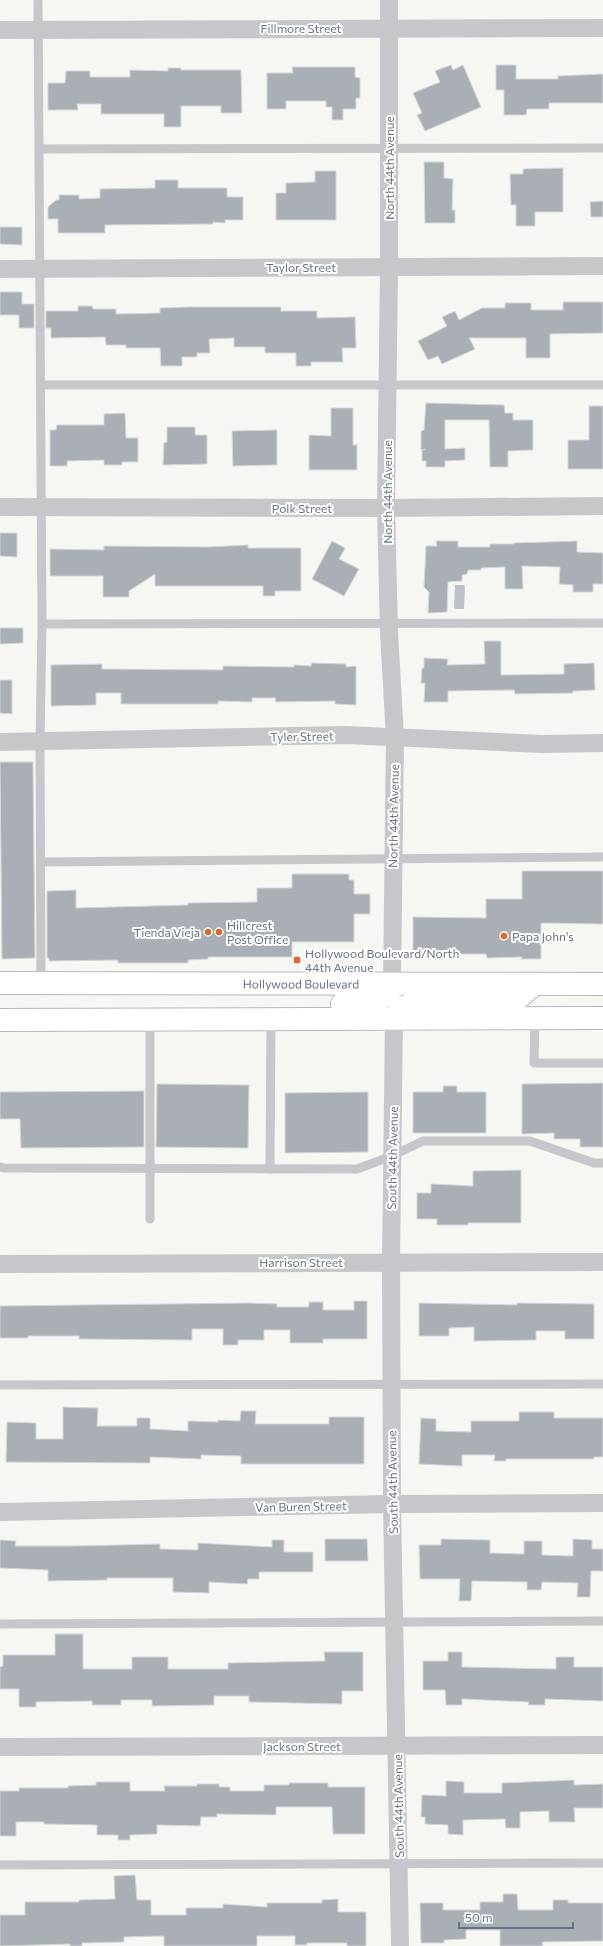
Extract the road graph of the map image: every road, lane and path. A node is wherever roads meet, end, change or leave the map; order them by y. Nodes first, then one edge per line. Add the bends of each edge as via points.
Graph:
1 (38, 0) edge
2 (389, 0) edge
3 (389, 28) junction
4 (603, 28) edge
5 (0, 30) edge
6 (38, 30) junction
7 (389, 148) junction
8 (603, 148) edge
9 (39, 149) junction
10 (603, 266) edge
11 (389, 267) junction
12 (0, 269) edge
13 (39, 269) junction
14 (41, 385) junction
15 (388, 386) junction
16 (603, 386) edge
17 (603, 506) edge
18 (0, 507) edge
19 (42, 507) junction
20 (386, 508) junction
21 (603, 623) edge
22 (42, 624) junction
23 (388, 624) junction
24 (395, 738) junction
25 (0, 742) edge
26 (40, 742) junction
27 (603, 743) edge
28 (603, 857) edge
29 (392, 859) junction
30 (41, 862) junction
31 (0, 983) edge
32 (41, 983) junction
33 (392, 984) junction
34 (534, 984) junction
35 (603, 984) edge
36 (394, 1018) junction
37 (534, 1018) junction
38 (603, 1018) edge
39 (150, 1019) junction
40 (222, 1019) junction
41 (271, 1019) junction
42 (0, 1020) edge
43 (603, 1062) edge
44 (392, 1156) junction
45 (603, 1163) edge
46 (0, 1167) edge
47 (150, 1168) junction
48 (270, 1169) junction
49 (150, 1219) dead end
50 (391, 1262) junction
51 (603, 1262) edge
52 (0, 1264) edge
53 (603, 1384) edge
54 (0, 1385) edge
55 (391, 1385) junction
56 (603, 1503) edge
57 (392, 1504) junction
58 (0, 1512) edge
59 (394, 1621) junction
60 (603, 1621) edge
61 (0, 1624) edge
62 (603, 1745) edge
63 (397, 1746) junction
64 (0, 1747) edge
65 (603, 1863) edge
66 (398, 1864) junction
67 (0, 1865) edge
68 (400, 1946) edge

1 - 6 lane
2 - 3 street, North 44th Avenue
3 - 4 street, Fillmore Street
3 - 6 street, Fillmore Street
3 - 7 street, North 44th Avenue
5 - 6 street, Fillmore Street
6 - 9 lane
7 - 8 lane
7 - 9 lane
7 - 11 street, North 44th Avenue
9 - 13 lane
10 - 11 street, Taylor Street
11 - 13 street, Taylor Street
11 - 15 street, North 44th Avenue
12 - 13 street, Taylor Street
13 - 14 lane
14 - 15 lane
14 - 19 lane
15 - 16 lane
15 - 20 street, North 44th Avenue
17 - 20 street, Polk Street
18 - 19 street, Polk Street
19 - 20 street, Polk Street
19 - 22 lane
20 - 23 street, North 44th Avenue
21 - 23 lane
22 - 23 lane
22 - 26 lane
23 - 24 street, North 44th Avenue
24 - 26 street, Tyler Street via 346,735
24 - 27 street, Tyler Street via 542,744
24 - 29 street, North 44th Avenue
25 - 26 street, Tyler Street
26 - 30 lane
28 - 29 lane
29 - 30 lane
29 - 33 street, North 44th Avenue
30 - 32 lane
31 - 32 highway, Hollywood Boulevard
32 - 33 highway, Hollywood Boulevard
33 - 34 highway, Hollywood Boulevard
33 - 40 highway via 391,992 372,1003 265,1004
34 - 35 highway, Hollywood Boulevard
34 - 36 highway via 515,1001 421,1000 409,1004
36 - 37 highway
36 - 41 highway
36 - 44 street, South 44th Avenue
37 - 38 highway
37 - 43 lane via 534,1063
39 - 40 highway
39 - 42 highway
39 - 47 lane
40 - 41 highway
41 - 48 lane
44 - 45 lane via 423,1141 530,1141 594,1163
44 - 48 lane via 357,1169
44 - 50 street, South 44th Avenue
46 - 47 lane
47 - 48 lane
47 - 49 lane
50 - 51 street, Harrison Street
50 - 52 street, Harrison Street
50 - 55 street, South 44th Avenue
53 - 55 lane
54 - 55 lane
55 - 57 street, South 44th Avenue
56 - 57 street, Van Buren Street
57 - 58 street, Van Buren Street
57 - 59 street, South 44th Avenue
59 - 60 lane
59 - 61 lane
59 - 63 street, South 44th Avenue
62 - 63 street, Jackson Street
63 - 64 street, Jackson Street
63 - 66 street, South 44th Avenue
65 - 66 lane
66 - 67 lane
66 - 68 street, South 44th Avenue

